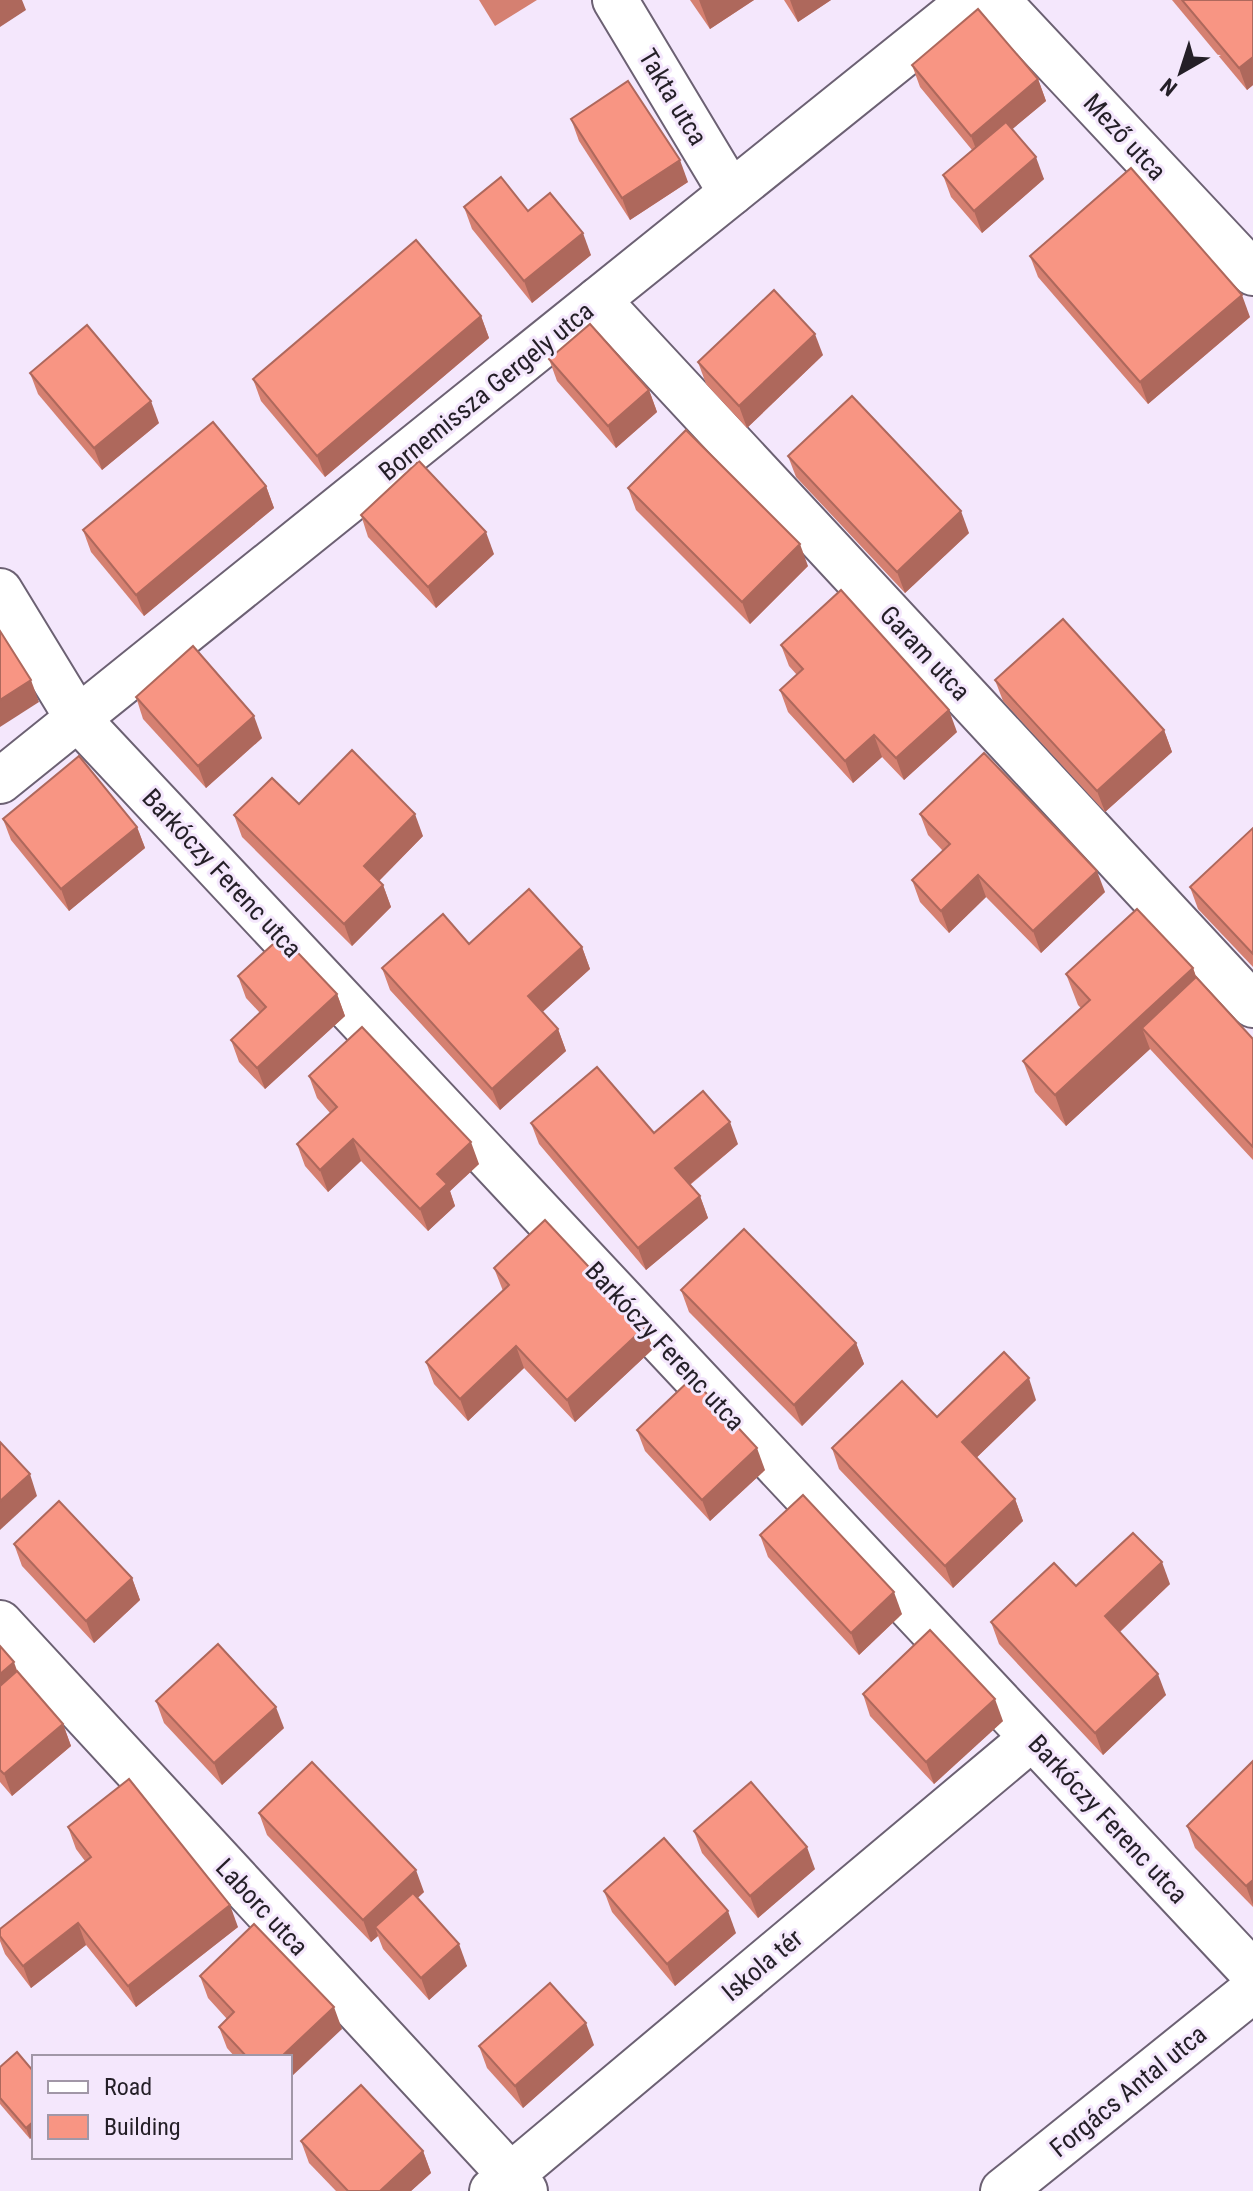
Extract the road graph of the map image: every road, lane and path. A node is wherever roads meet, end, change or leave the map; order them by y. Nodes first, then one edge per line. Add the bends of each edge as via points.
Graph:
1 (615, 0) edge
2 (971, 0) edge
3 (997, 0) edge
4 (731, 193) junction
5 (1253, 273) edge
6 (598, 300) junction
7 (0, 591) edge
8 (78, 719) junction
9 (0, 781) edge
10 (1253, 1005) edge
11 (0, 1623) edge
12 (1032, 1738) junction
13 (1253, 1973) edge
14 (1253, 1990) edge
15 (509, 2186) edge
16 (1003, 2191) edge

1 - 4 street, Takta utca
2 - 4 street, Bornemissza Gergely utca
3 - 5 street, Mező utca
4 - 6 street, Bornemissza Gergely utca
6 - 8 street, Bornemissza Gergely utca
6 - 10 street, Garam utca
7 - 8 street, Barkóczy Ferenc utca
8 - 9 street, Bornemissza Gergely utca
8 - 12 street, Barkóczy Ferenc utca
11 - 15 street, Laborc utca
12 - 13 street, Barkóczy Ferenc utca
12 - 15 street, Iskola tér
14 - 16 street, Forgács Antal utca

